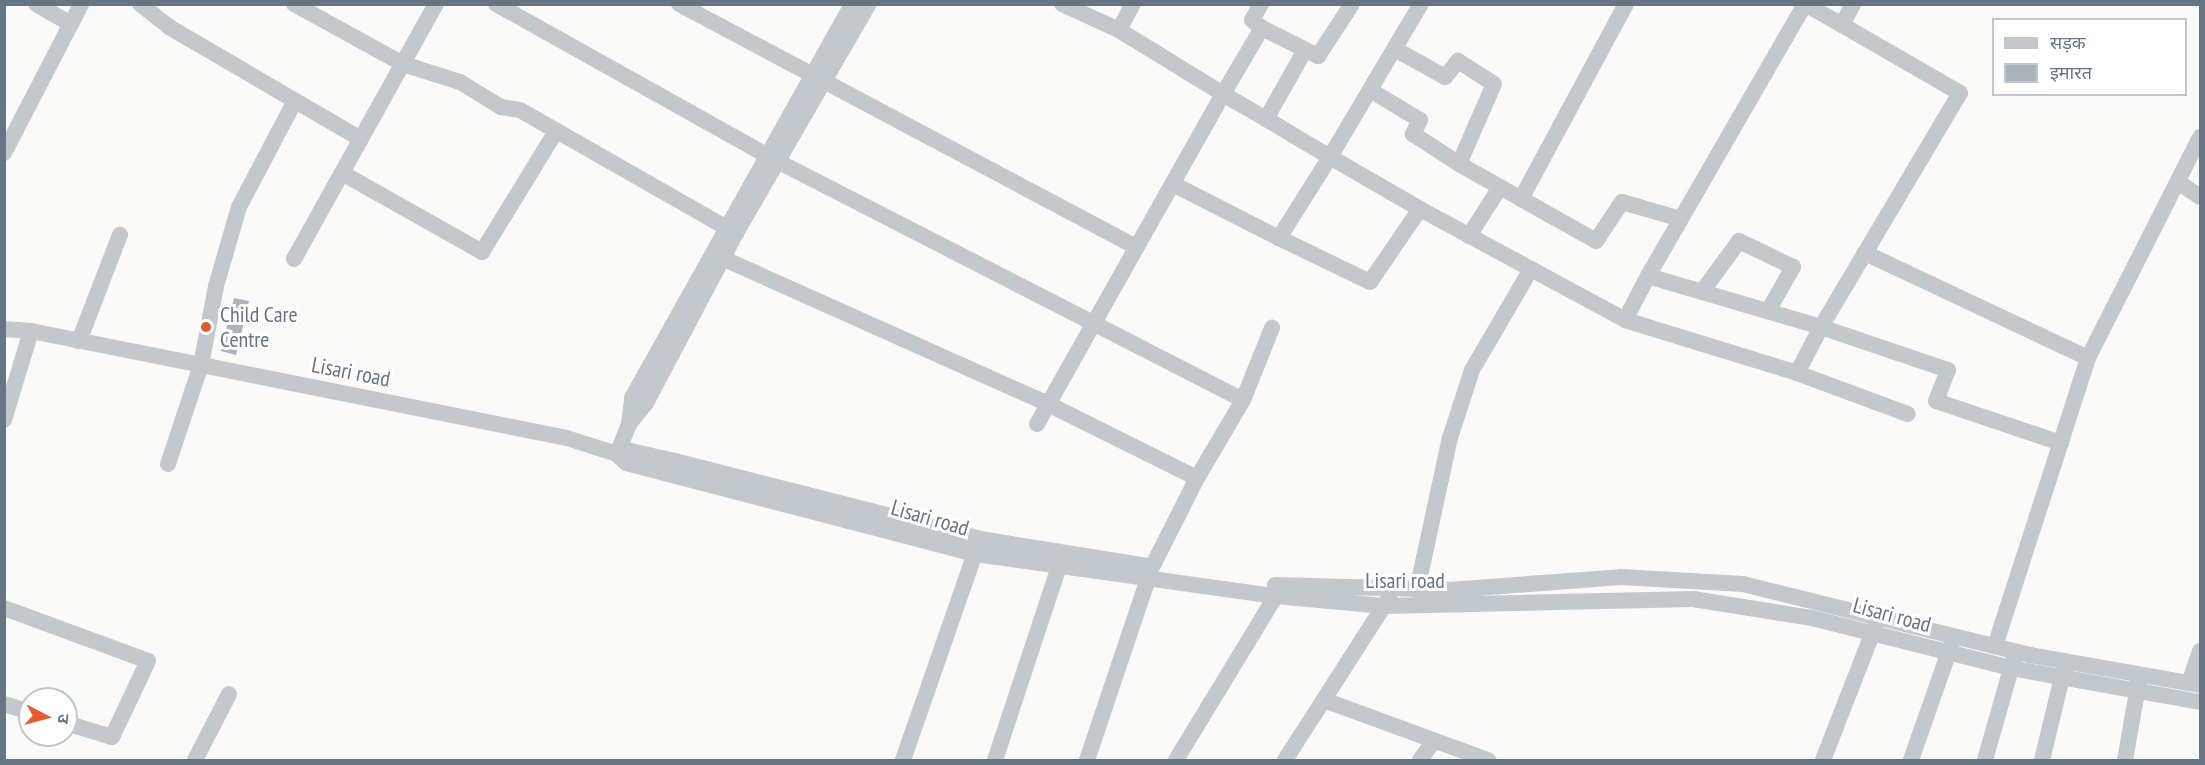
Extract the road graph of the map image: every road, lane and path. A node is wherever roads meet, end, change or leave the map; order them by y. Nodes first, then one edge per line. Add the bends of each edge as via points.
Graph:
1 (36, 4) edge
2 (81, 4) edge
3 (140, 4) edge
4 (294, 4) edge
5 (436, 4) edge
6 (496, 4) edge
7 (680, 4) edge
8 (1062, 4) edge
9 (1133, 4) edge
10 (1261, 4) edge
11 (1352, 4) edge
12 (1421, 4) edge
13 (1626, 4) edge
14 (1853, 4) edge
15 (1806, 5) edge
16 (858, 10) edge
17 (71, 24) junction
18 (1842, 25) junction
19 (1262, 28) junction
20 (1119, 30) junction
21 (1395, 49) junction
22 (1305, 50) junction
23 (403, 64) junction
24 (817, 80) junction
25 (1370, 90) junction
26 (1223, 94) junction
27 (295, 101) junction
28 (1266, 119) junction
29 (555, 133) junction
30 (2200, 137) edge
31 (361, 139) junction
32 (4, 153) edge
33 (1330, 157) junction
34 (773, 158) junction
35 (1459, 164) junction
36 (342, 173) junction
37 (2178, 182) junction
38 (1173, 184) junction
39 (1500, 187) junction
40 (2200, 196) edge
41 (1521, 199) junction
42 (1420, 209) junction
43 (1682, 219) junction
44 (731, 230) junction
45 (120, 235) dead end
46 (1469, 236) junction
47 (1279, 238) junction
48 (1137, 247) junction
49 (1865, 253) junction
50 (722, 258) junction
51 (294, 259) dead end
52 (1531, 269) junction
53 (1648, 276) junction
54 (1702, 292) junction
55 (1768, 311) junction
56 (1625, 320) junction
57 (1094, 324) junction
58 (1821, 327) junction
59 (1272, 328) dead end
60 (4, 329) edge
61 (31, 331) junction
62 (79, 341) junction
63 (669, 345) junction
64 (2088, 358) junction
65 (201, 365) junction
66 (1797, 373) junction
67 (1243, 400) junction
68 (1048, 404) junction
69 (1908, 414) dead end
70 (4, 420) edge
71 (1037, 424) dead end
72 (2061, 443) junction
73 (617, 454) junction
74 (168, 464) dead end
75 (1197, 478) junction
76 (978, 546) junction
77 (1061, 560) junction
78 (1150, 572) junction
79 (1395, 590) junction
80 (1417, 590) junction
81 (1279, 591) junction
82 (1384, 606) junction
83 (4, 608) edge
84 (1876, 625) junction
85 (1954, 636) junction
86 (1995, 646) junction
87 (2200, 651) edge
88 (1948, 653) junction
89 (2013, 659) junction
90 (2064, 669) junction
91 (2140, 674) junction
92 (2195, 684) edge
93 (2138, 691) junction
94 (229, 694) dead end
95 (1324, 700) junction
96 (2200, 702) edge
97 (78, 727) edge
98 (1434, 741) junction
99 (195, 760) edge
100 (903, 760) edge
101 (995, 760) edge
102 (1087, 760) edge
103 (1176, 760) edge
104 (1286, 760) edge
105 (1420, 760) edge
106 (1488, 760) edge
107 (1823, 760) edge
108 (1911, 760) edge
109 (1985, 760) edge
110 (2042, 760) edge
111 (2125, 760) edge

1 - 17 street
2 - 17 street
3 - 27 street via 169,27
4 - 23 street
5 - 23 street
6 - 34 street
7 - 24 street
8 - 20 street
9 - 20 street
10 - 19 street via 1252,20
11 - 22 street via 1318,56
12 - 21 street
13 - 41 street
14 - 18 street
15 - 18 street
15 - 43 street
16 - 24 street
17 - 32 street
18 - 49 street via 1960,93
19 - 22 street
19 - 26 street
20 - 26 street
21 - 25 street
21 - 35 street via 1445,77 1458,61 1494,84
22 - 28 street
23 - 29 street via 460,82 501,107 520,110
23 - 31 street
24 - 34 street
24 - 48 street
25 - 33 street
25 - 35 street via 1420,120 1413,134
26 - 28 street
26 - 38 street
27 - 31 street
27 - 65 street via 239,207 216,286
28 - 33 street
29 - 36 street via 482,252
29 - 44 street
30 - 37 street
31 - 36 street
33 - 42 street
33 - 47 street
34 - 44 street
34 - 57 street
35 - 39 street
36 - 51 street
37 - 40 street
37 - 64 street
38 - 47 street
38 - 48 street
39 - 41 street
39 - 46 street
41 - 43 street via 1596,242 1622,202
42 - 46 street
42 - 47 street via 1370,282
43 - 53 street
44 - 50 street
44 - 63 street
45 - 62 street
46 - 52 street
48 - 57 street
49 - 58 street
49 - 64 street
50 - 63 street
50 - 68 street
52 - 56 street
52 - 80 street via 1472,370 1450,438
53 - 54 street
53 - 56 street
54 - 55 street
54 - 55 street via 1739,241 1793,267
55 - 58 street
56 - 66 street
57 - 67 street
57 - 68 street
58 - 66 street
58 - 72 street via 1948,370 1936,401
59 - 67 street
60 - 61 street, Lisari road
61 - 62 street, Lisari road
61 - 70 street
62 - 65 street, Lisari road
63 - 73 street via 646,403 629,424
64 - 72 street
65 - 73 street, Lisari road via 567,438
65 - 74 street
66 - 69 street
67 - 75 street
68 - 71 street
68 - 75 street
72 - 86 street
73 - 76 street, Lisari road via 626,463
75 - 78 street
76 - 77 street, Lisari road
76 - 100 street
77 - 78 street, Lisari road
77 - 101 street
78 - 81 street, Lisari road
78 - 102 street
79 - 80 street, Lisari road
79 - 81 street, Lisari road
79 - 82 street
80 - 84 street, Lisari road via 1621,577 1743,584
81 - 82 street, Lisari road
81 - 103 street
82 - 84 street, Lisari road via 1693,600
82 - 95 street
83 - 97 street via 148,661 112,737
84 - 85 street, Lisari road
84 - 88 street, Lisari road
84 - 107 street
85 - 86 street, Lisari road
85 - 88 street
86 - 89 street, Lisari road
87 - 92 street
88 - 89 street, Lisari road
88 - 108 street
89 - 90 street, Lisari road
89 - 109 street
90 - 91 street, Lisari road
90 - 93 street, Lisari road
90 - 110 street
91 - 92 street, Lisari road
91 - 93 street
93 - 96 street, Lisari road
93 - 111 street
94 - 99 street
95 - 98 street
95 - 104 street
98 - 105 street
98 - 106 street

